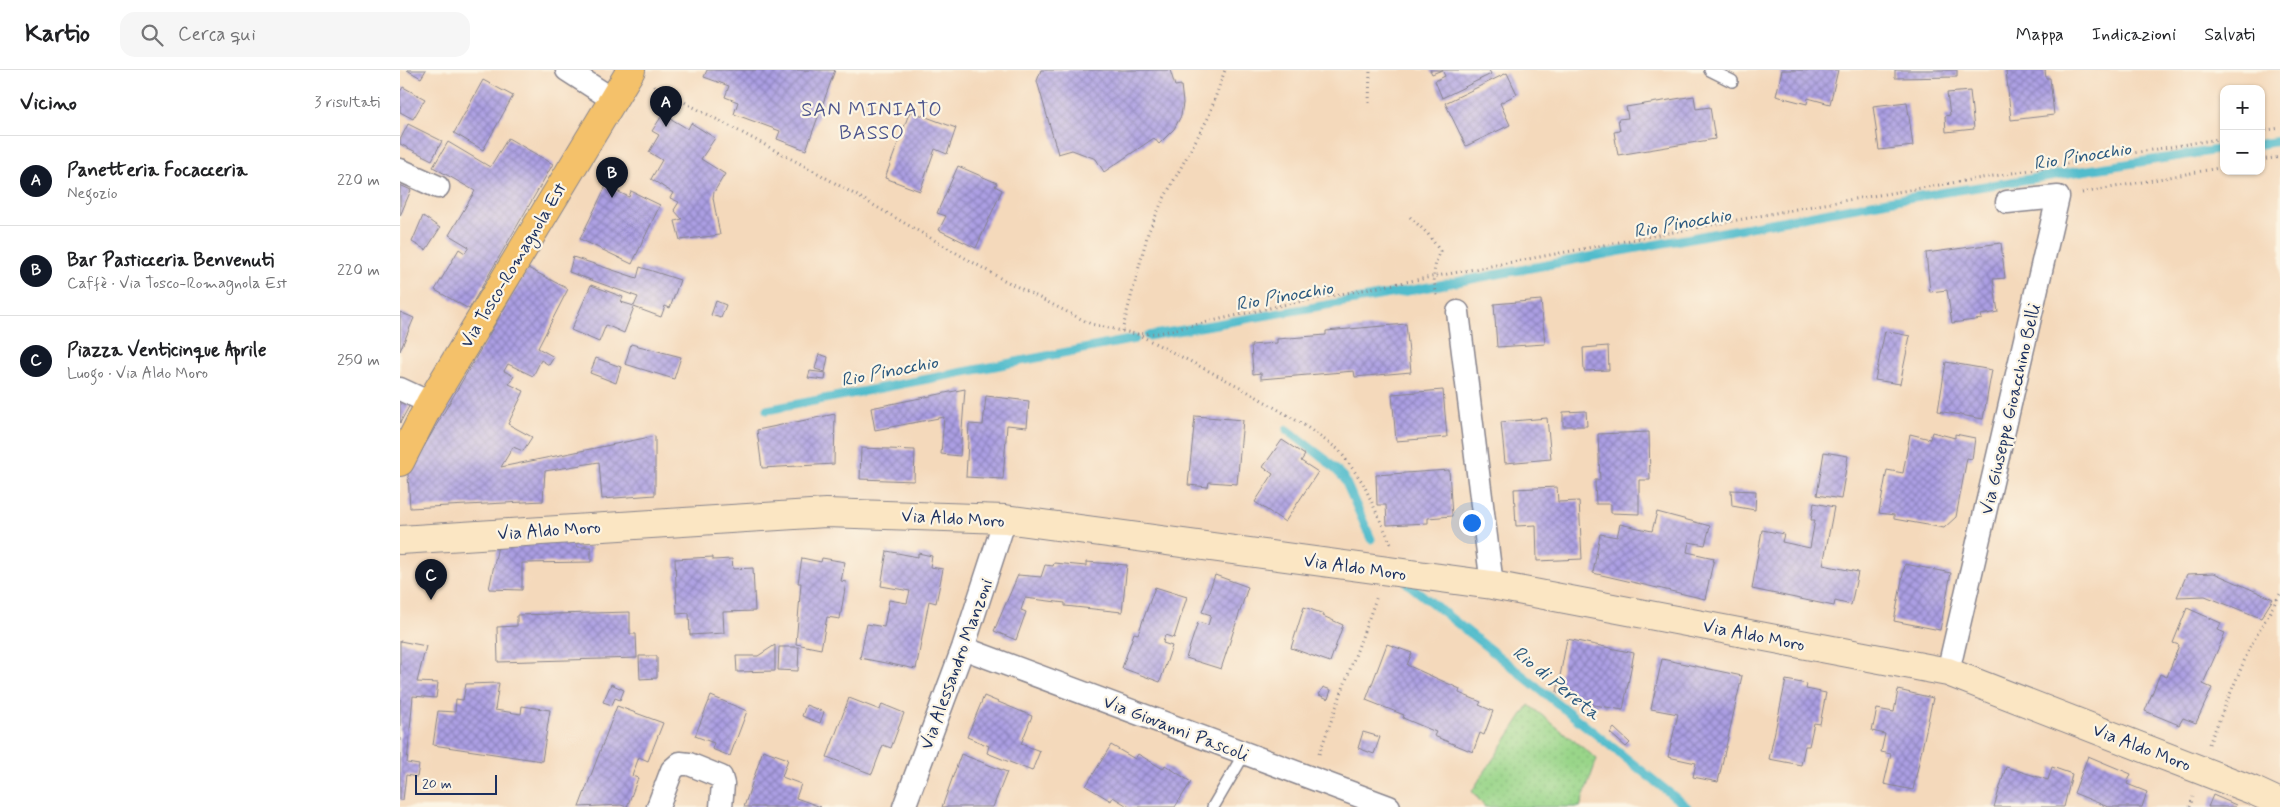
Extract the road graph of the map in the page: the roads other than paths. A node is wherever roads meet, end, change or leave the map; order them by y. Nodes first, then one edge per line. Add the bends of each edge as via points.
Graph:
1 (567, 70) edge
2 (1710, 70) edge
3 (630, 72) edge
4 (1732, 81) dead end
5 (612, 99) junction
6 (400, 170) edge
7 (438, 187) dead end
8 (2007, 202) dead end
9 (1458, 312) dead end
10 (400, 389) edge
11 (430, 403) junction
12 (400, 462) edge
13 (1006, 519) junction
14 (400, 540) edge
15 (1492, 585) junction
16 (963, 648) junction
17 (1948, 672) junction
18 (1244, 754) junction
19 (2280, 803) edge
20 (658, 807) edge
21 (721, 807) edge
22 (904, 807) edge
23 (1213, 807) edge
24 (1389, 807) edge

1 - 5 street
2 - 4 lane
3 - 5 main road, Via Tosco-Romagnola Est
5 - 11 main road, Via Tosco-Romagnola Est
6 - 7 street
8 - 17 street, Via Giuseppe Gioacchino Belli via 2058,197
9 - 15 street
10 - 11 street
11 - 12 main road, Via Tosco-Romagnola Est
13 - 14 main road, Via Aldo Moro via 826,512
13 - 15 main road, Via Aldo Moro
13 - 16 street, Via Alessandro Manzoni
15 - 17 main road, Via Aldo Moro
16 - 18 street, Via Giovanni Pascoli
16 - 22 street, Via Alessandro Manzoni
17 - 19 main road, Via Aldo Moro
18 - 23 lane
18 - 24 street, Via Giovanni Pascoli
20 - 21 street via 672,770 680,763 721,777 724,784

